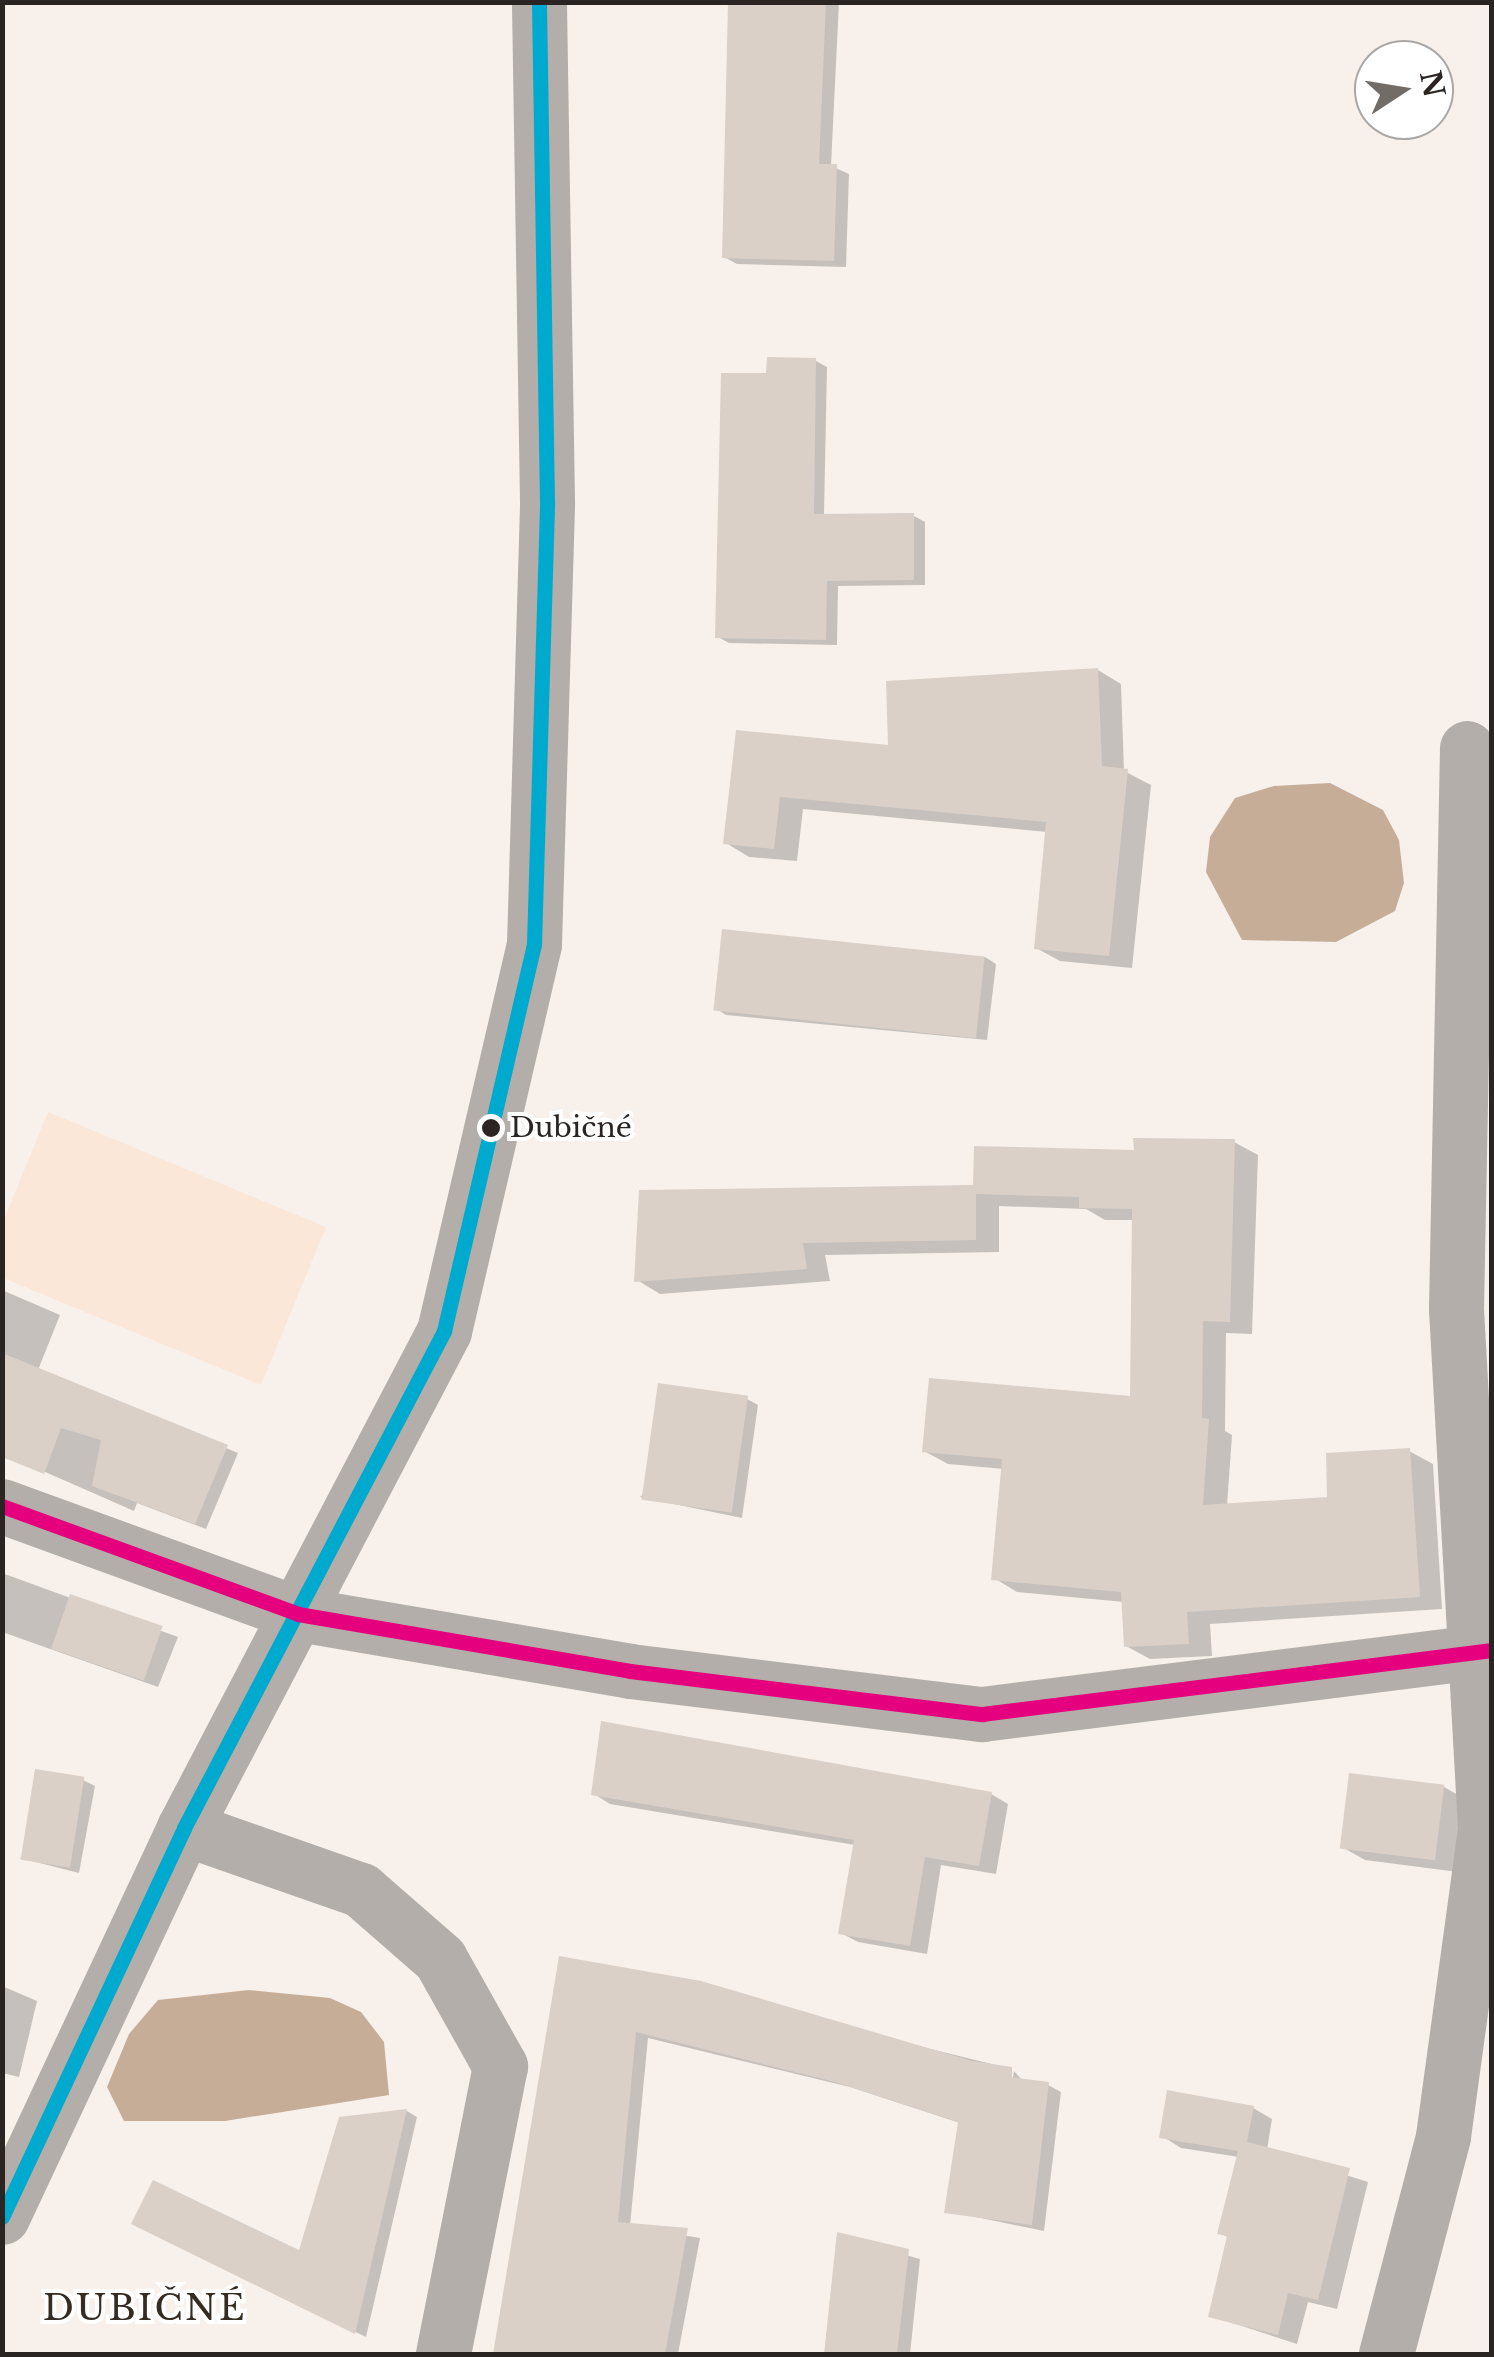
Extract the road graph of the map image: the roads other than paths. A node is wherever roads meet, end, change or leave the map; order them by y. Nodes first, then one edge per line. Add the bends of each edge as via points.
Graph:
1 (539, 2) edge
2 (1467, 748) dead end
3 (2, 1506) edge
4 (298, 1614) junction
5 (1485, 1650) edge
6 (184, 1828) junction
7 (2, 2217) edge
8 (444, 2354) edge
9 (1386, 2354) edge

1 - 4 street via 547,502 534,944 444,1331
2 - 5 street via 1456,1309
3 - 4 street
4 - 5 street via 630,1671 982,1714
4 - 6 street
5 - 9 street via 1485,1828 1442,2136
6 - 7 street
6 - 8 street via 361,1890 440,1959 500,2066

